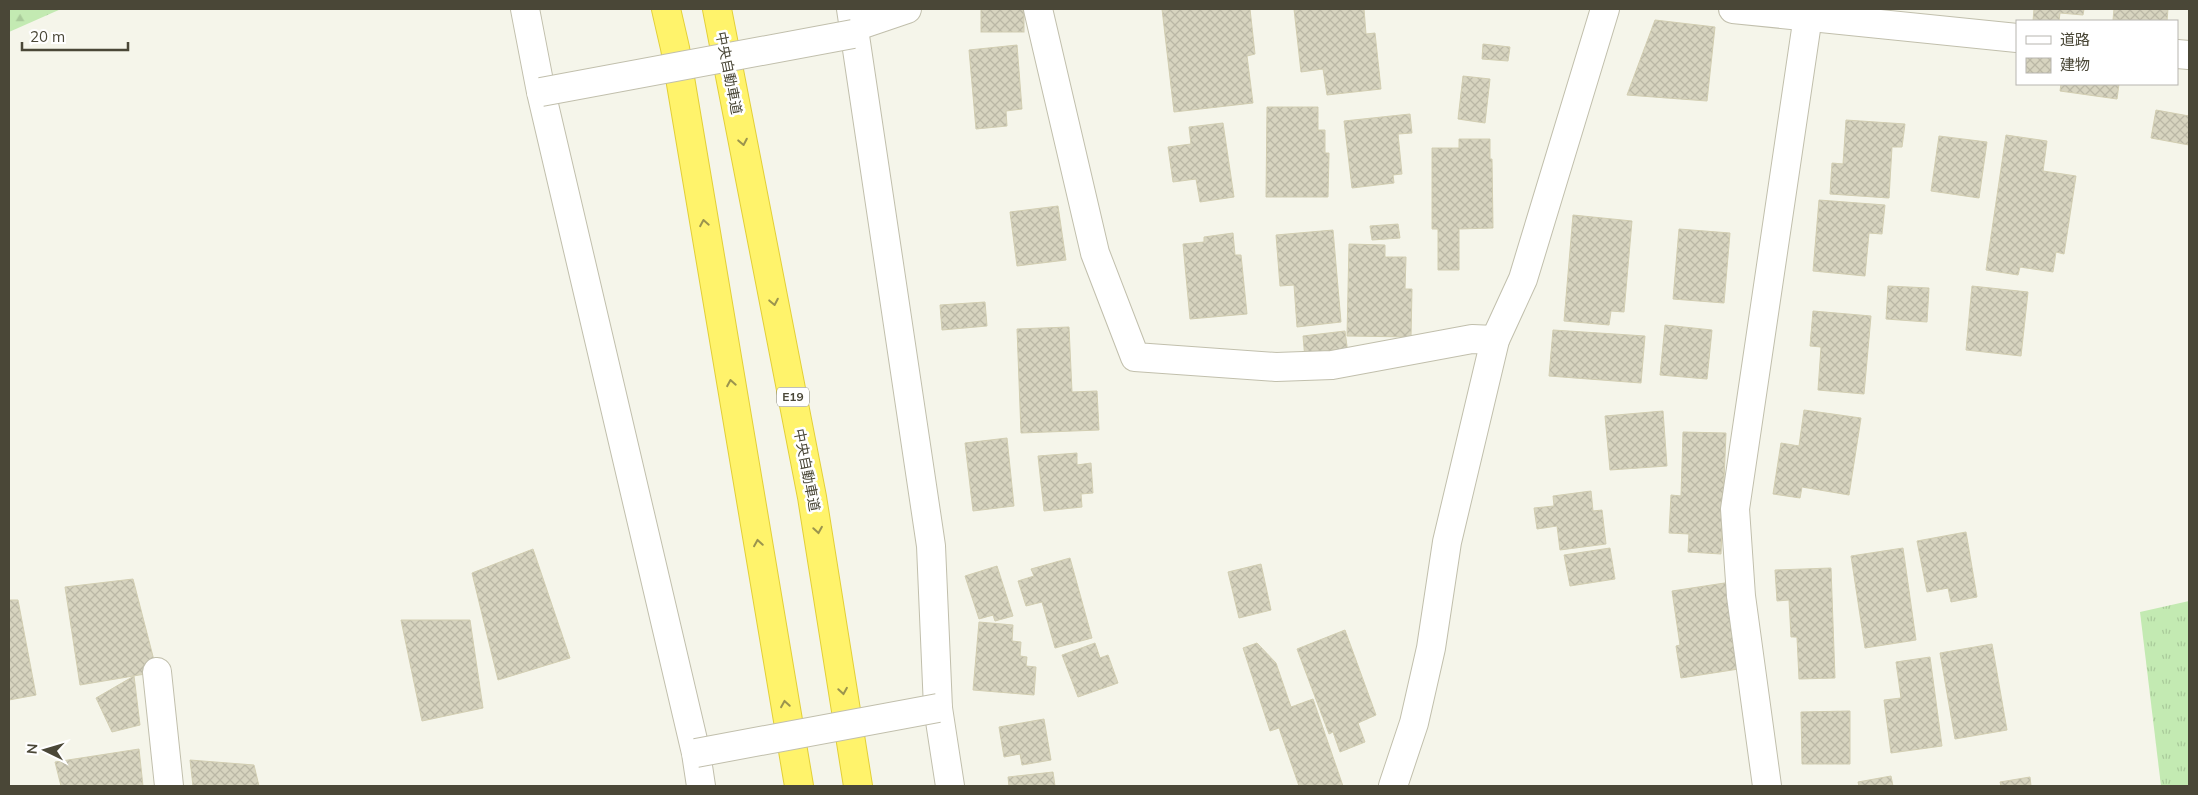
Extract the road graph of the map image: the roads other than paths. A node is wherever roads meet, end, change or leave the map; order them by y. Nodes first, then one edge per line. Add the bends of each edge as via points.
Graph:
1 (525, 9) edge
2 (666, 9) edge
3 (717, 9) edge
4 (907, 9) edge
5 (1038, 9) edge
6 (1605, 9) edge
7 (1733, 9) edge
8 (1809, 13) edge
9 (852, 23) edge
10 (2016, 38) edge
11 (541, 92) junction
12 (1495, 340) junction
13 (157, 672) dead end
14 (938, 708) junction
15 (696, 752) junction
16 (169, 786) edge
17 (701, 786) edge
18 (799, 786) edge
19 (858, 786) edge
20 (950, 786) edge
21 (1393, 786) edge
22 (1767, 786) edge

1 - 11 street
18 -> 2 highway
3 -> 19 highway, 中央自動車道 / E19 via 812,497
4 - 9 street
5 - 12 street via 1095,253 1135,357 1276,367 1332,365 1472,339
6 - 12 street via 1523,278
7 - 8 street
8 - 10 street
8 - 22 street via 1735,509 1741,596
9 - 11 street, bridge
9 - 14 street via 931,546
11 - 15 street
12 - 21 street via 1447,542 1431,648 1414,722
13 - 16 street
14 - 15 street, bridge
14 - 20 street
15 - 17 street

